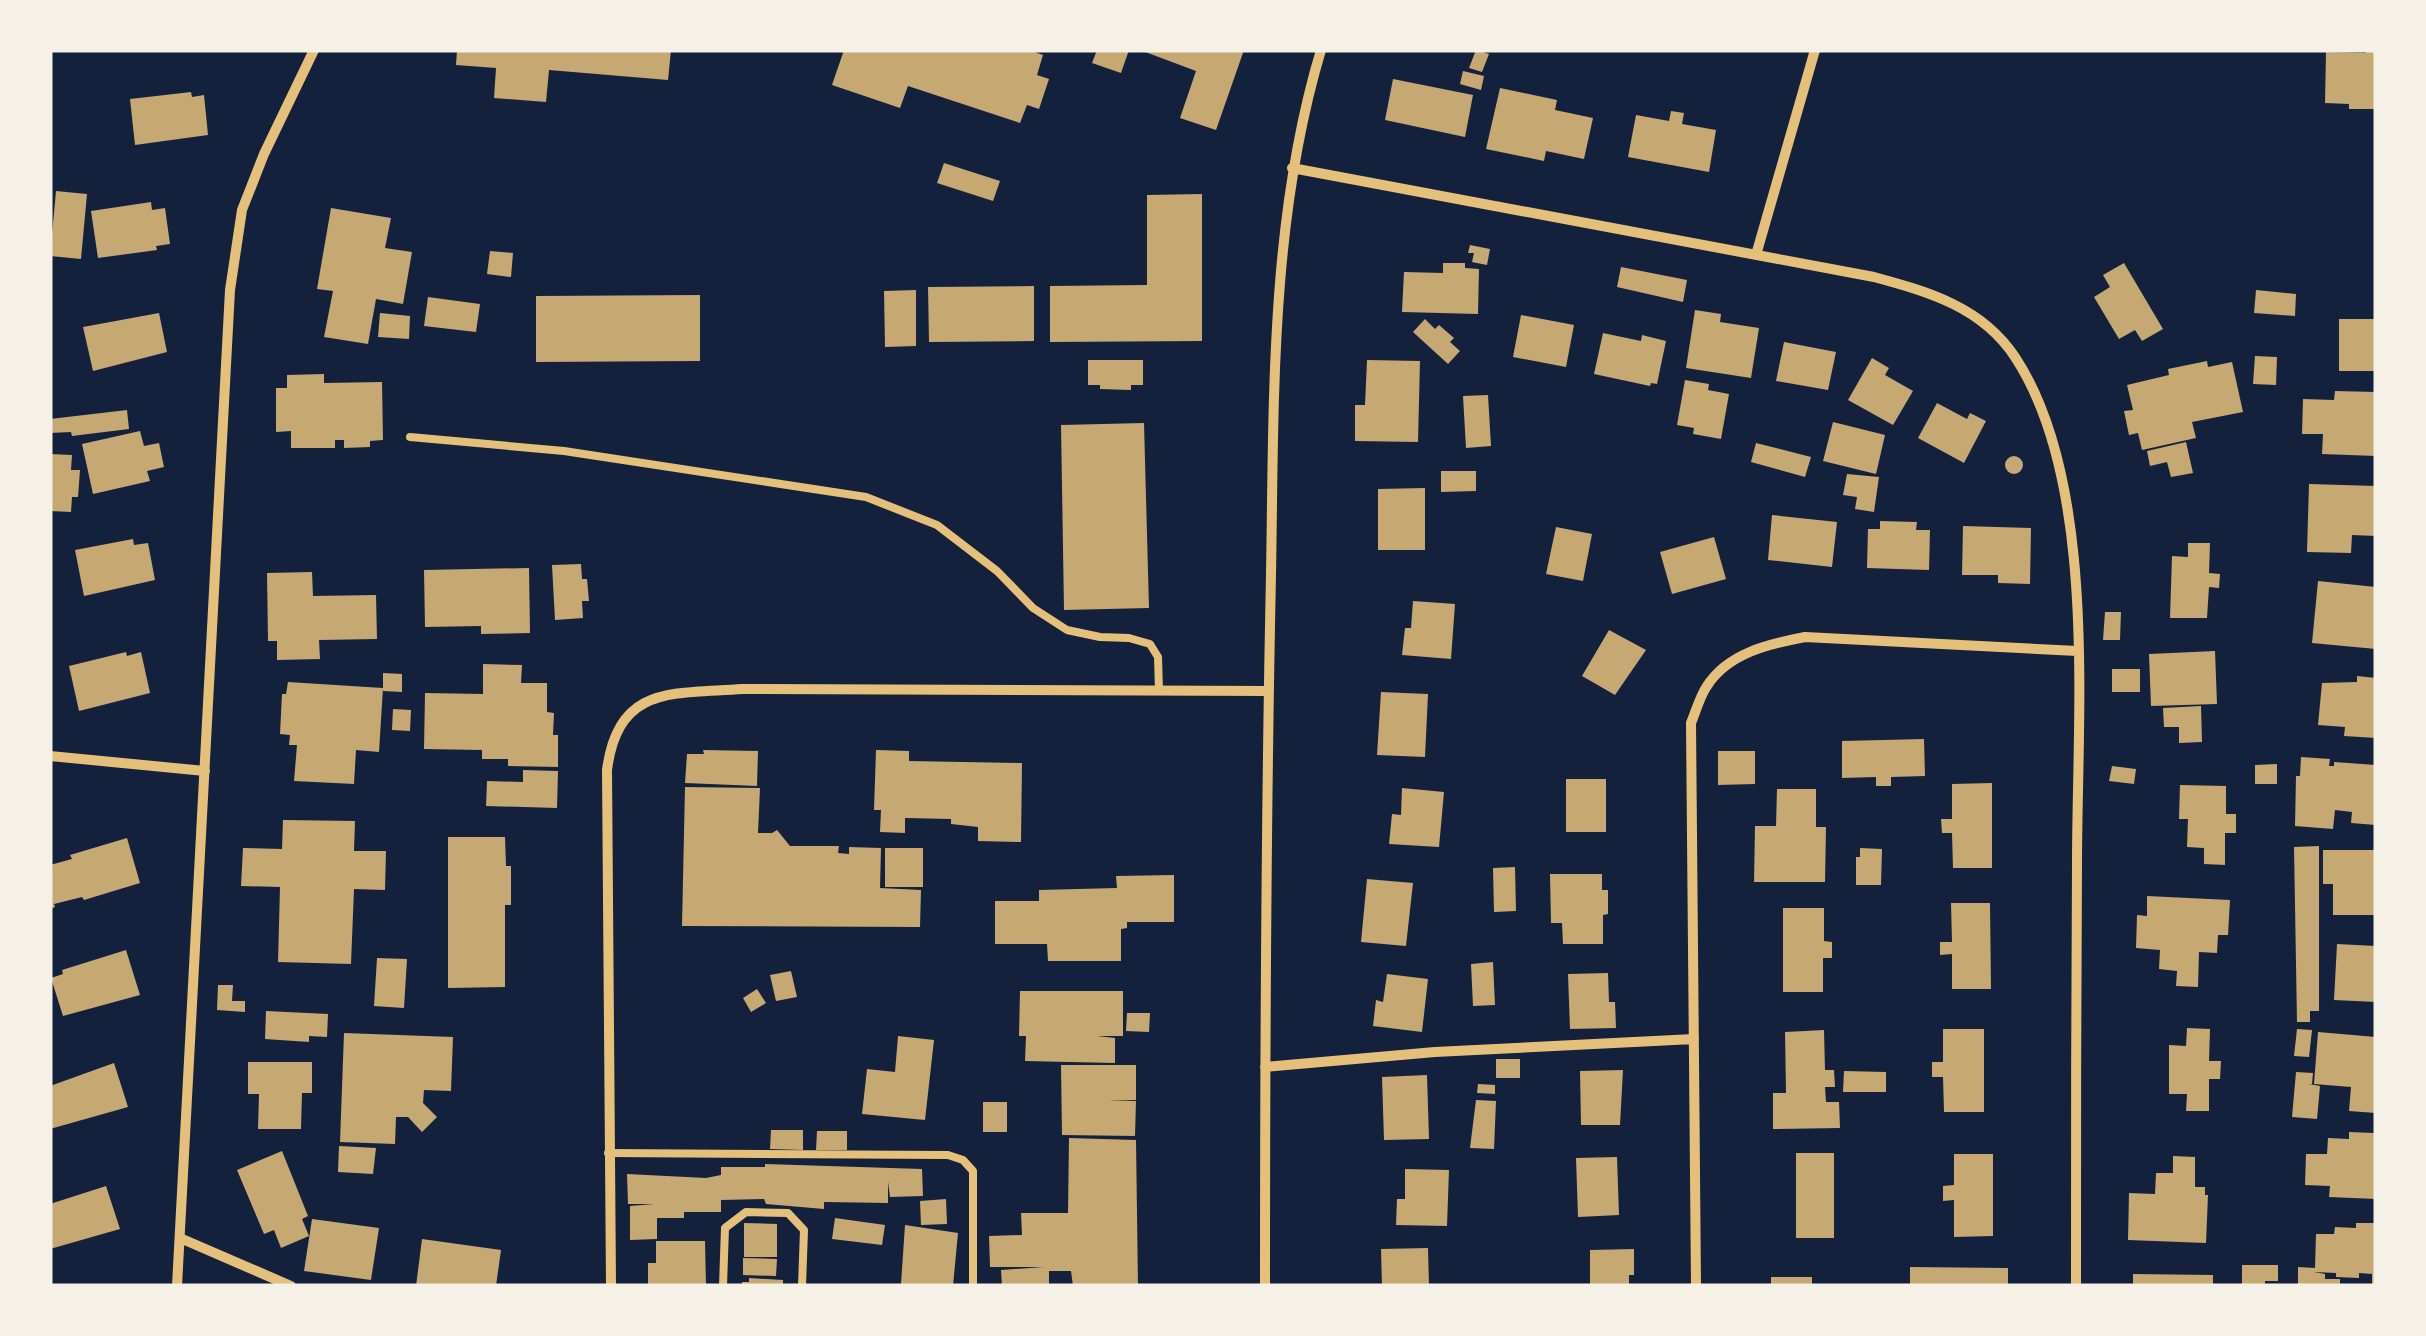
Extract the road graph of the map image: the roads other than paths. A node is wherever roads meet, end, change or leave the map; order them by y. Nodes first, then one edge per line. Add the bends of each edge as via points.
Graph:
1 (314, 50) edge
2 (1321, 50) edge
3 (1815, 50) edge
4 (1292, 168) junction
5 (1756, 255) junction
6 (410, 437) dead end
7 (2077, 651) junction
8 (1159, 691) junction
9 (1268, 691) junction
10 (50, 756) edge
11 (206, 770) junction
12 (1694, 1039) junction
13 (1265, 1067) junction
14 (608, 1153) junction
15 (180, 1238) junction
16 (177, 1286) edge
17 (291, 1286) edge
18 (611, 1286) edge
19 (723, 1286) edge
20 (802, 1286) edge
21 (972, 1286) edge
22 (1265, 1286) edge
23 (1696, 1286) edge
24 (2076, 1286) edge

1 - 11 street via 242,210 230,290
2 - 4 street
3 - 5 street
4 - 5 street
4 - 9 street via 1275,351
5 - 7 street via 1933,293 1981,318 2014,356 2037,399 2064,488
6 - 8 lane via 564,451 866,497 937,524 1067,630 1150,644 1158,657
7 - 12 street via 1805,638 1735,658 1707,685 1692,723
7 - 24 street
8 - 9 street
8 - 14 street via 742,689 675,694 631,710 610,746 607,770
9 - 13 street
10 - 11 street
11 - 15 street
12 - 13 street
12 - 23 street
13 - 22 street
14 - 18 street
14 - 21 lane via 963,1160 973,1171
15 - 16 street
15 - 17 street
19 - 20 lane via 725,1228 746,1212 788,1213 804,1230

